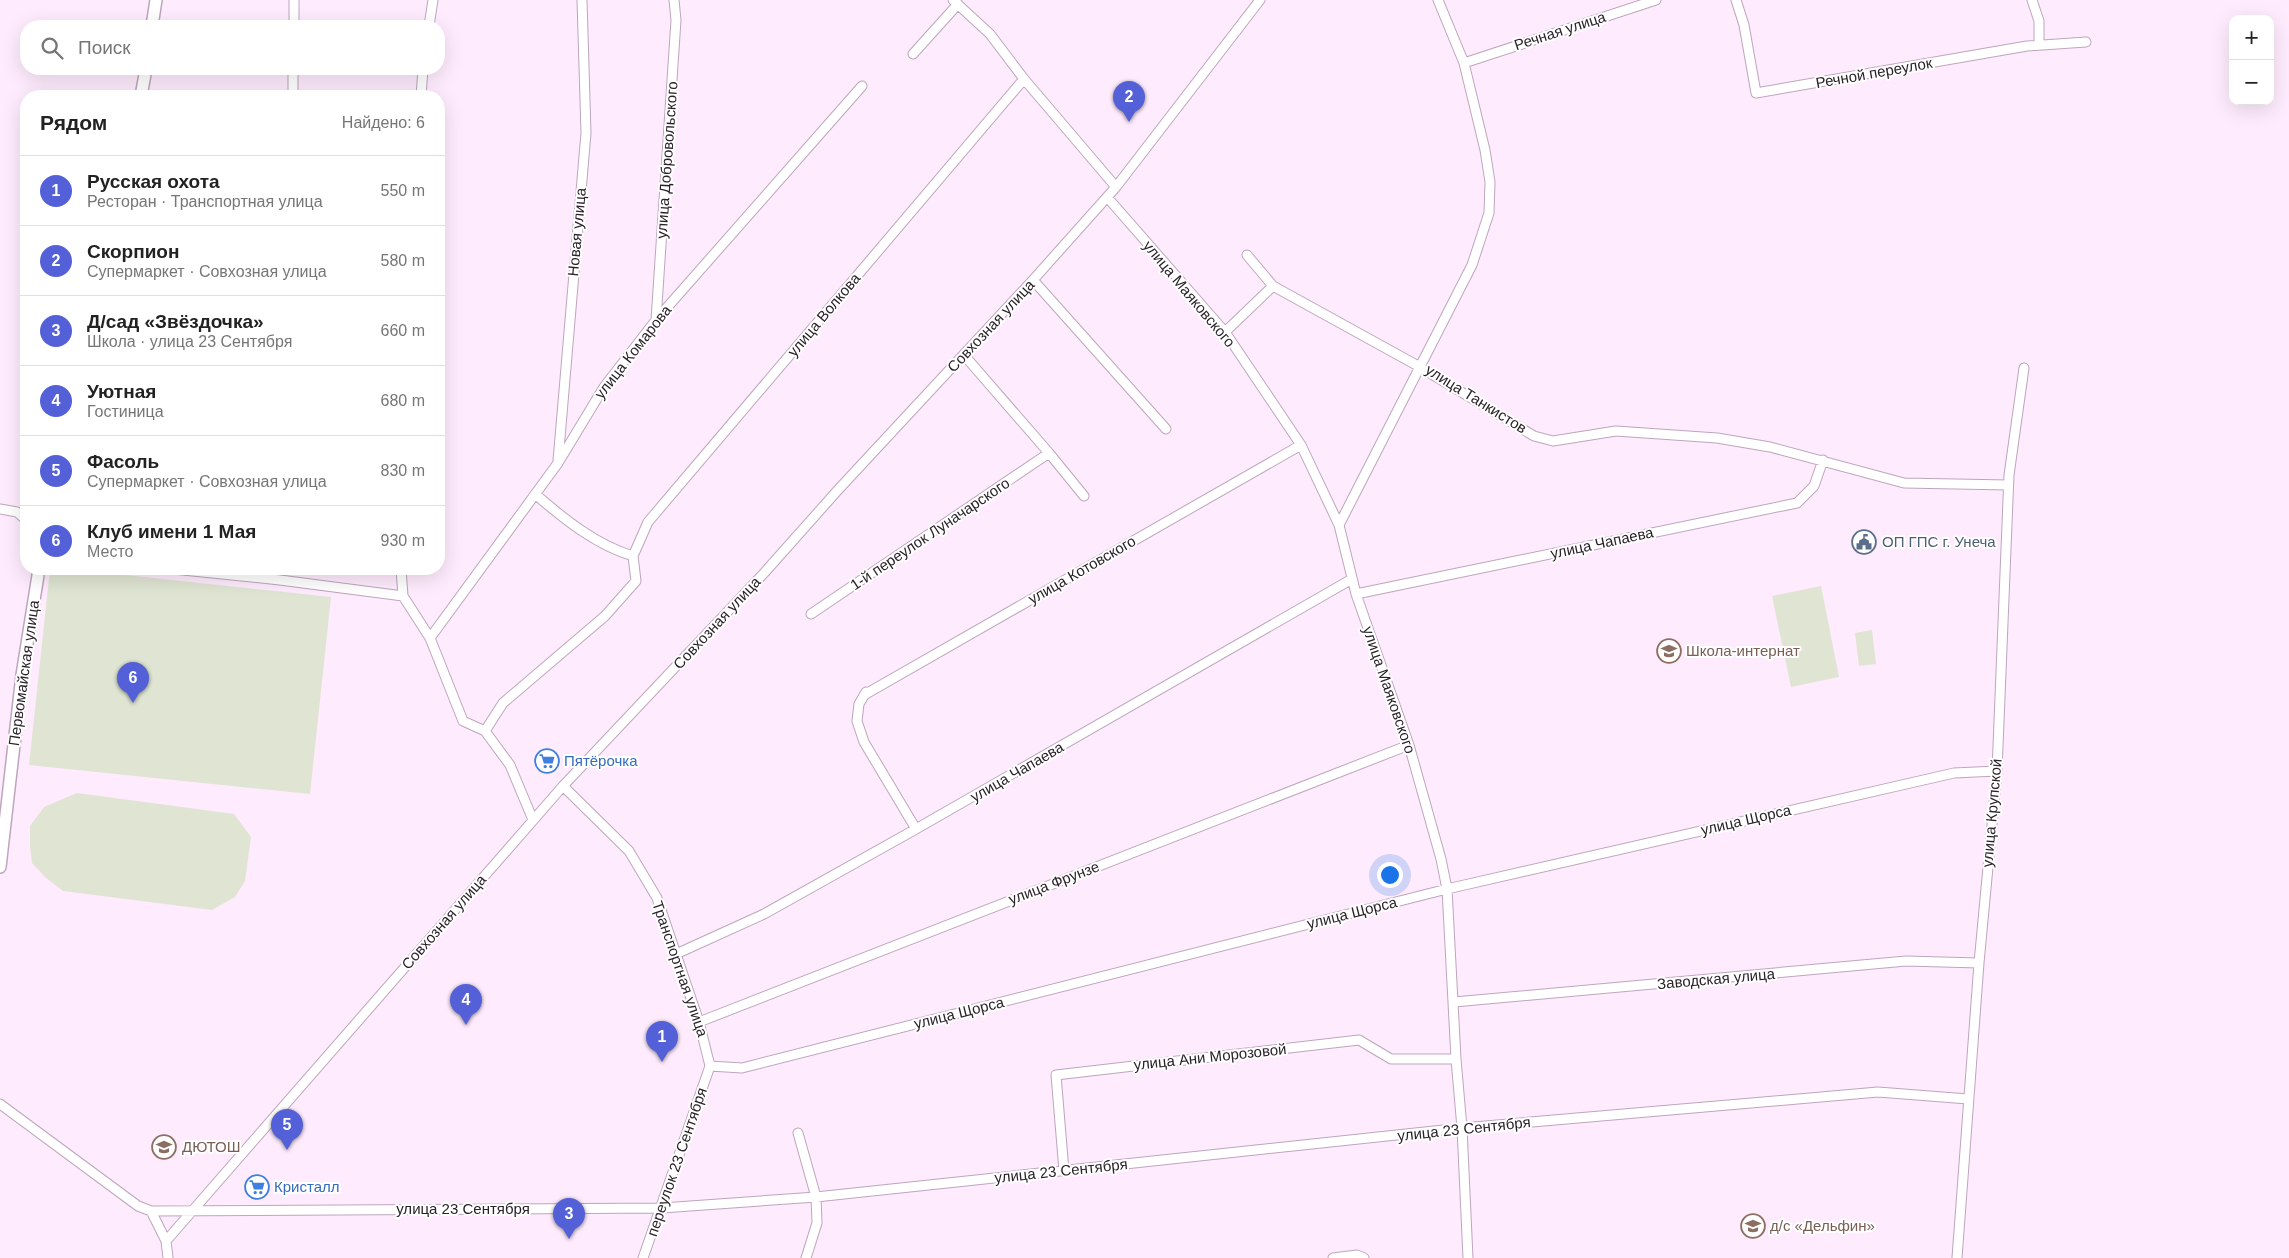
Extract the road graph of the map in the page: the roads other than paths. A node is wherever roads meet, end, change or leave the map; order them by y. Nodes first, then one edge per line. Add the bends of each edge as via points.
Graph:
1 (156, 0) edge
2 (294, 0) edge
3 (433, 0) edge
4 (582, 0) edge
5 (674, 0) edge
6 (1260, 0) edge
7 (1438, 0) edge
8 (1656, 0) edge
9 (1736, 0) edge
10 (2032, 0) edge
11 (955, 2) edge
12 (153, 20) edge
13 (294, 20) edge
14 (430, 20) edge
15 (2086, 42) dead end
16 (2039, 45) junction
17 (913, 54) dead end
18 (1464, 63) junction
19 (145, 75) edge
20 (293, 75) edge
21 (423, 75) edge
22 (1024, 79) junction
23 (862, 86) dead end
24 (143, 90) edge
25 (293, 90) edge
26 (422, 90) edge
27 (1116, 187) junction
28 (1107, 197) junction
29 (1247, 255) dead end
30 (1034, 280) junction
31 (1272, 286) junction
32 (656, 320) junction
33 (1225, 332) junction
34 (964, 355) junction
35 (1420, 367) junction
36 (2024, 368) dead end
37 (1166, 429) dead end
38 (1301, 445) junction
39 (1049, 453) junction
40 (1823, 460) junction
41 (558, 463) junction
42 (2008, 485) junction
43 (535, 494) junction
44 (1084, 496) dead end
45 (0, 509) edge
46 (20, 515) edge
47 (1338, 525) junction
48 (633, 556) junction
49 (38, 575) edge
50 (231, 575) edge
51 (280, 575) edge
52 (401, 575) edge
53 (1352, 579) junction
54 (280, 580) junction
55 (1356, 594) junction
56 (403, 596) junction
57 (810, 614) dead end
58 (430, 638) junction
59 (485, 731) junction
60 (1409, 745) junction
61 (1997, 771) junction
62 (563, 786) junction
63 (533, 820) junction
64 (916, 829) junction
65 (0, 867) edge
66 (1447, 889) junction
67 (676, 954) junction
68 (1978, 963) junction
69 (1454, 1002) junction
70 (699, 1022) junction
71 (1456, 1059) junction
72 (710, 1066) junction
73 (1968, 1099) junction
74 (1, 1106) edge
75 (1462, 1128) junction
76 (798, 1133) dead end
77 (1064, 1171) junction
78 (816, 1197) junction
79 (662, 1208) junction
80 (192, 1210) junction
81 (151, 1211) junction
82 (166, 1241) junction
83 (168, 1258) edge
84 (643, 1258) edge
85 (806, 1258) edge
86 (1333, 1258) edge
87 (1364, 1258) edge
88 (1468, 1258) edge
89 (1957, 1258) edge

1 - 12 street
2 - 13 street
3 - 14 street
4 - 41 street, Новая улица via 586,133
5 - 32 street, улица Добровольского via 676,20
6 - 27 street, Совхозная улица
7 - 18 street, улица Танкистов
8 - 18 street, Речная улица
9 - 16 street, Речной переулок via 1744,25 1756,93
10 - 16 street via 2038,21
11 - 17 street
11 - 22 street via 990,34
15 - 16 street, Речной переулок
18 - 35 street, улица Танкистов via 1485,150 1490,182 1489,213 1472,265
19 - 24 street
20 - 25 street
21 - 26 street
22 - 27 street
22 - 48 street, улица Волкова via 648,522
23 - 32 street, улица Комарова
27 - 28 street, Совхозная улица
28 - 30 street, Совхозная улица
28 - 33 street, улица Маяковского
29 - 31 street
30 - 34 street, Совхозная улица
30 - 37 street
31 - 33 street
31 - 35 street
32 - 41 street, улица Комарова via 604,387
33 - 38 street, улица Маяковского
34 - 39 street
34 - 62 street, Совхозная улица
35 - 40 street, улица Танкистов via 1534,436 1553,441 1616,431 1717,438
35 - 47 street
36 - 42 street, улица Крупской
38 - 47 street, улица Маяковского
38 - 64 street, улица Котовского via 865,694 859,704 857,720 864,742
39 - 44 street
39 - 57 street, 1-й переулок Луначарского
40 - 42 street, улица Танкистов via 1904,483
40 - 55 street, улица Чапаева via 1814,486 1798,502
41 - 43 street, улица Комарова
42 - 61 street, улица Крупской
43 - 48 street via 564,520 619,552
43 - 58 street, улица Комарова
45 - 46 street
47 - 53 street, улица Маяковского
48 - 59 street via 636,581 605,616 503,703
49 - 65 street, Первомайская улица via 22,676
50 - 54 street
51 - 54 street
52 - 56 street
53 - 55 street, улица Маяковского
53 - 64 street, улица Чапаева
54 - 56 street
55 - 60 street, улица Маяковского
56 - 58 street
58 - 59 street via 464,721
59 - 63 street via 510,765
60 - 66 street, улица Маяковского
60 - 70 street, улица Фрунзе
61 - 66 street, улица Щорса via 1954,773
61 - 68 street, улица Крупской
62 - 63 street, Совхозная улица
62 - 67 street, Транспортная улица via 629,851 657,898
63 - 80 street, Совхозная улица
64 - 67 street, улица Чапаева via 764,914
66 - 69 street, улица Маяковского
66 - 72 street, улица Щорса via 742,1068
67 - 70 street, Транспортная улица
68 - 69 street, Заводская улица via 1906,961
68 - 73 street, улица Крупской
69 - 71 street, улица Маяковского
70 - 72 street, Транспортная улица
71 - 75 street, улица Маяковского
71 - 77 street, улица Ани Морозовой via 1392,1060 1359,1040 1056,1074
72 - 79 street, переулок 23 Сентября
73 - 75 street, улица 23 Сентября via 1878,1092
73 - 89 street, улица Крупской
74 - 81 street, улица 23 Сентября via 138,1206
75 - 77 street, улица 23 Сентября
75 - 88 street, улица Маяковского
76 - 78 street
77 - 78 street, улица 23 Сентября
78 - 79 street, улица 23 Сентября
78 - 85 street via 817,1223
79 - 80 street, улица 23 Сентября
79 - 84 street, переулок 23 Сентября
80 - 81 street, улица 23 Сентября
80 - 82 street, Совхозная улица
81 - 82 street
82 - 83 street
86 - 87 street via 1357,1255

